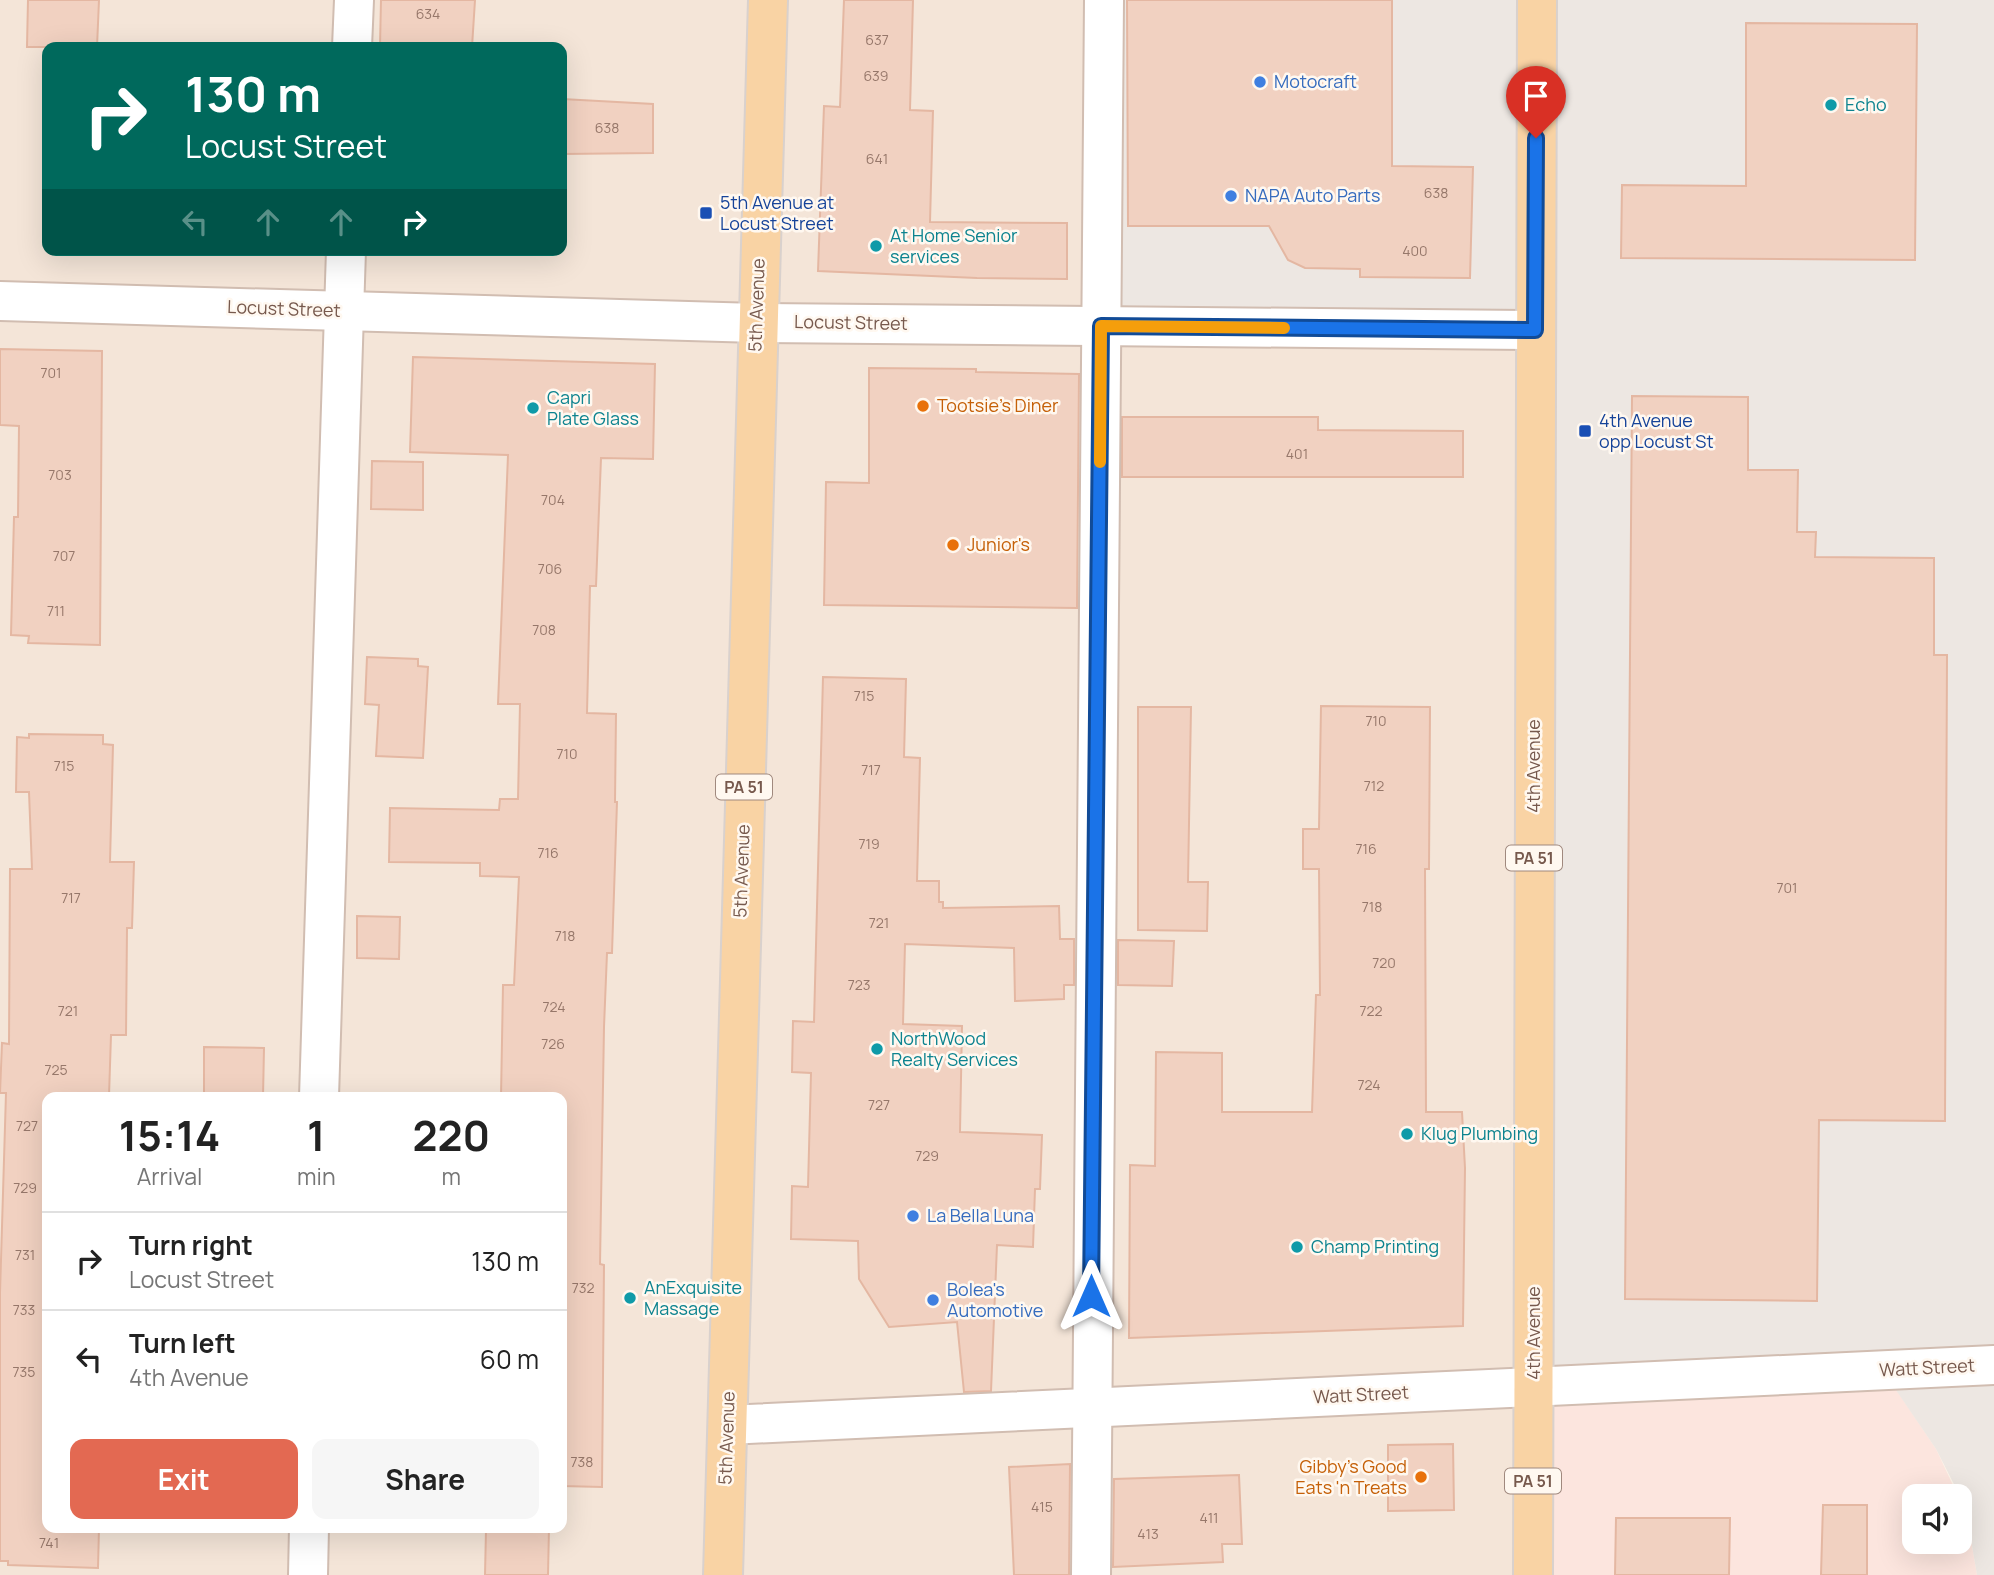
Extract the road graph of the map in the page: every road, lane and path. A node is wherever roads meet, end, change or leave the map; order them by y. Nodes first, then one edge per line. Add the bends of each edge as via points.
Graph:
1 (354, 0) edge
2 (768, 0) edge
3 (1104, 0) edge
4 (1537, 0) edge
5 (352, 42) edge
6 (346, 256) edge
7 (0, 301) edge
8 (345, 311) junction
9 (757, 323) junction
10 (1101, 326) junction
11 (1535, 330) junction
12 (319, 1092) edge
13 (1994, 1365) edge
14 (1534, 1387) junction
15 (1090, 1407) junction
16 (728, 1425) junction
17 (309, 1533) edge
18 (308, 1575) edge
19 (723, 1575) edge
20 (1091, 1575) edge
21 (1533, 1575) edge

1 - 5 street
2 - 9 main road, 5th Avenue / PA 51
3 - 10 street
4 - 11 main road, 4th Avenue / PA 51
6 - 8 street
7 - 8 street, Locust Street
8 - 9 street, Locust Street
8 - 12 street
9 - 10 street, Locust Street
9 - 16 main road, 5th Avenue / PA 51
10 - 11 street, Locust Street
10 - 15 street
11 - 14 main road, 4th Avenue / PA 51
13 - 14 street, Watt Street
14 - 15 street, Watt Street
14 - 21 main road, 4th Avenue / PA 51
15 - 16 street, Watt Street
15 - 20 street
16 - 19 main road, 5th Avenue / PA 51
17 - 18 street

